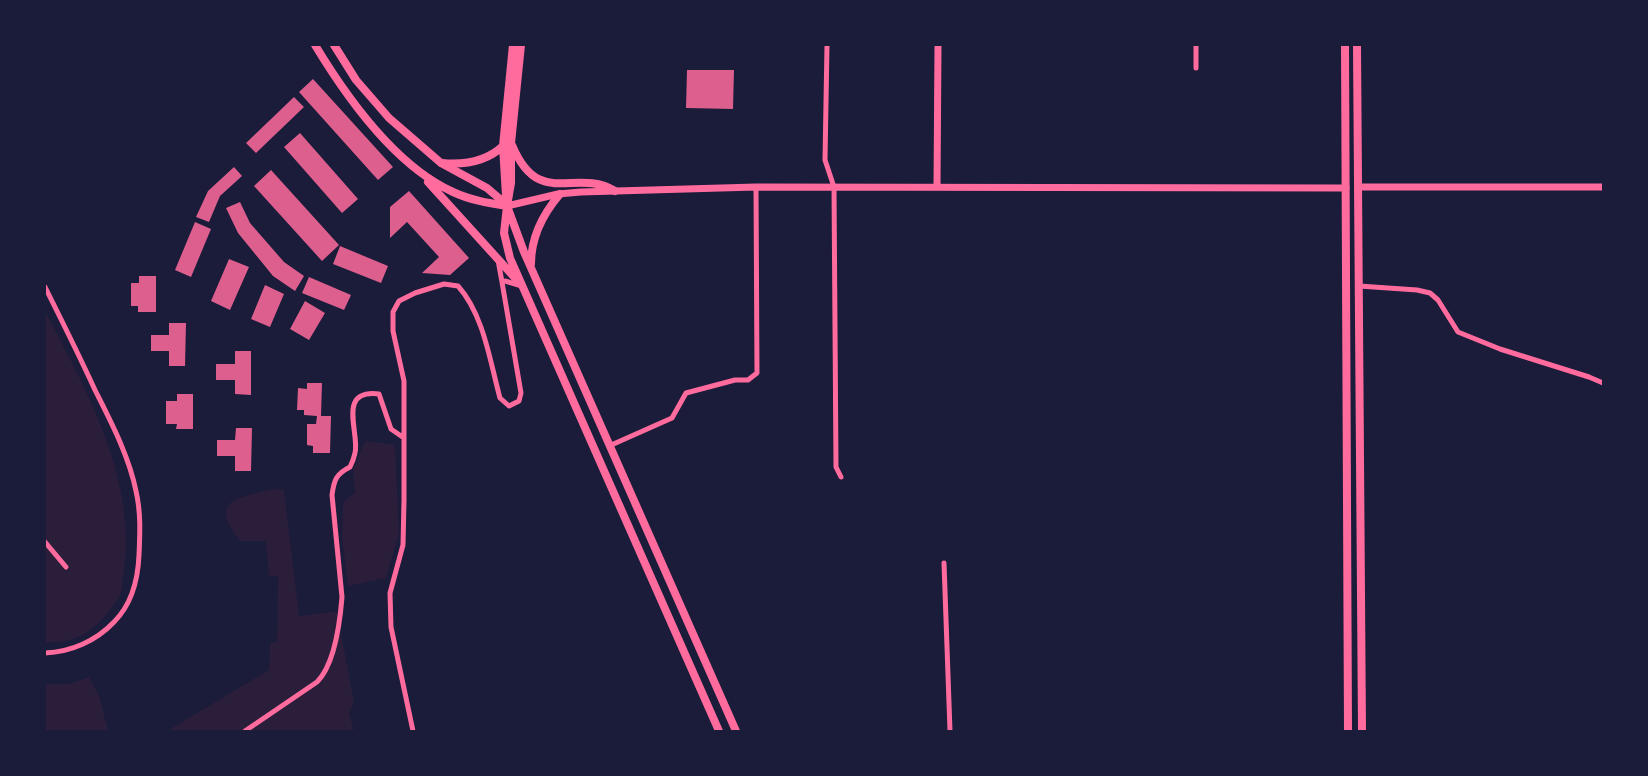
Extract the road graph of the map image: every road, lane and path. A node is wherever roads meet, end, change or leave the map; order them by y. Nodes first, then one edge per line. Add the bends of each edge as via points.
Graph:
1 (315, 45) edge
2 (334, 45) edge
3 (513, 45) edge
4 (521, 45) edge
5 (827, 45) edge
6 (938, 45) edge
7 (1196, 45) edge
8 (1345, 45) edge
9 (1357, 45) edge
10 (1196, 68) dead end
11 (507, 144) junction
12 (441, 163) junction
13 (412, 164) junction
14 (756, 187) junction
15 (834, 187) junction
16 (937, 187) junction
17 (1358, 187) junction
18 (1603, 187) edge
19 (1346, 188) junction
20 (615, 191) junction
21 (560, 194) junction
22 (507, 206) junction
23 (497, 256) junction
24 (531, 268) junction
25 (502, 282) junction
26 (522, 286) junction
27 (1359, 286) junction
28 (45, 287) edge
29 (1603, 383) edge
30 (404, 438) junction
31 (609, 446) junction
32 (841, 477) dead end
33 (45, 542) edge
34 (944, 563) dead end
35 (66, 567) dead end
36 (45, 653) edge
37 (245, 731) edge
38 (413, 731) edge
39 (719, 731) edge
40 (736, 731) edge
41 (950, 731) edge
42 (1348, 731) edge
43 (1362, 731) edge

1 - 13 main road via 360,111
2 - 12 main road via 379,108
3 - 11 main road
4 - 11 main road
5 - 15 street via 825,160
6 - 16 street
7 - 10 street
8 - 19 main road
9 - 17 main road
11 - 12 main road via 477,161
11 - 20 main road via 543,182 597,185
11 - 22 main road via 511,183
12 - 22 main road via 487,188
13 - 22 main road via 454,192
13 - 23 main road
14 - 15 street
14 - 20 street
14 - 31 street via 758,374 748,380 686,393 672,418
15 - 16 street
15 - 32 street via 836,466
16 - 19 street
17 - 18 street
17 - 19 main road
17 - 27 main road
19 - 42 main road
20 - 21 street
21 - 22 street
21 - 24 main road via 535,234
22 - 24 main road
22 - 26 main road via 504,240
23 - 25 street
23 - 26 main road
24 - 31 main road
25 - 26 street
25 - 30 street via 521,393 519,401 509,406 500,398 477,319 464,293 449,284 434,287 399,302 393,312 404,381
26 - 39 main road
27 - 29 street via 1430,294 1458,332
27 - 43 main road
28 - 36 street via 129,464 141,527 134,587 119,616 88,642
30 - 37 street via 391,429 379,394 358,399 352,408 356,452 350,467 339,472 334,480 332,495 342,597 330,657 317,682
30 - 38 street via 403,545 390,593 392,627
31 - 40 main road
33 - 35 street
34 - 41 street

